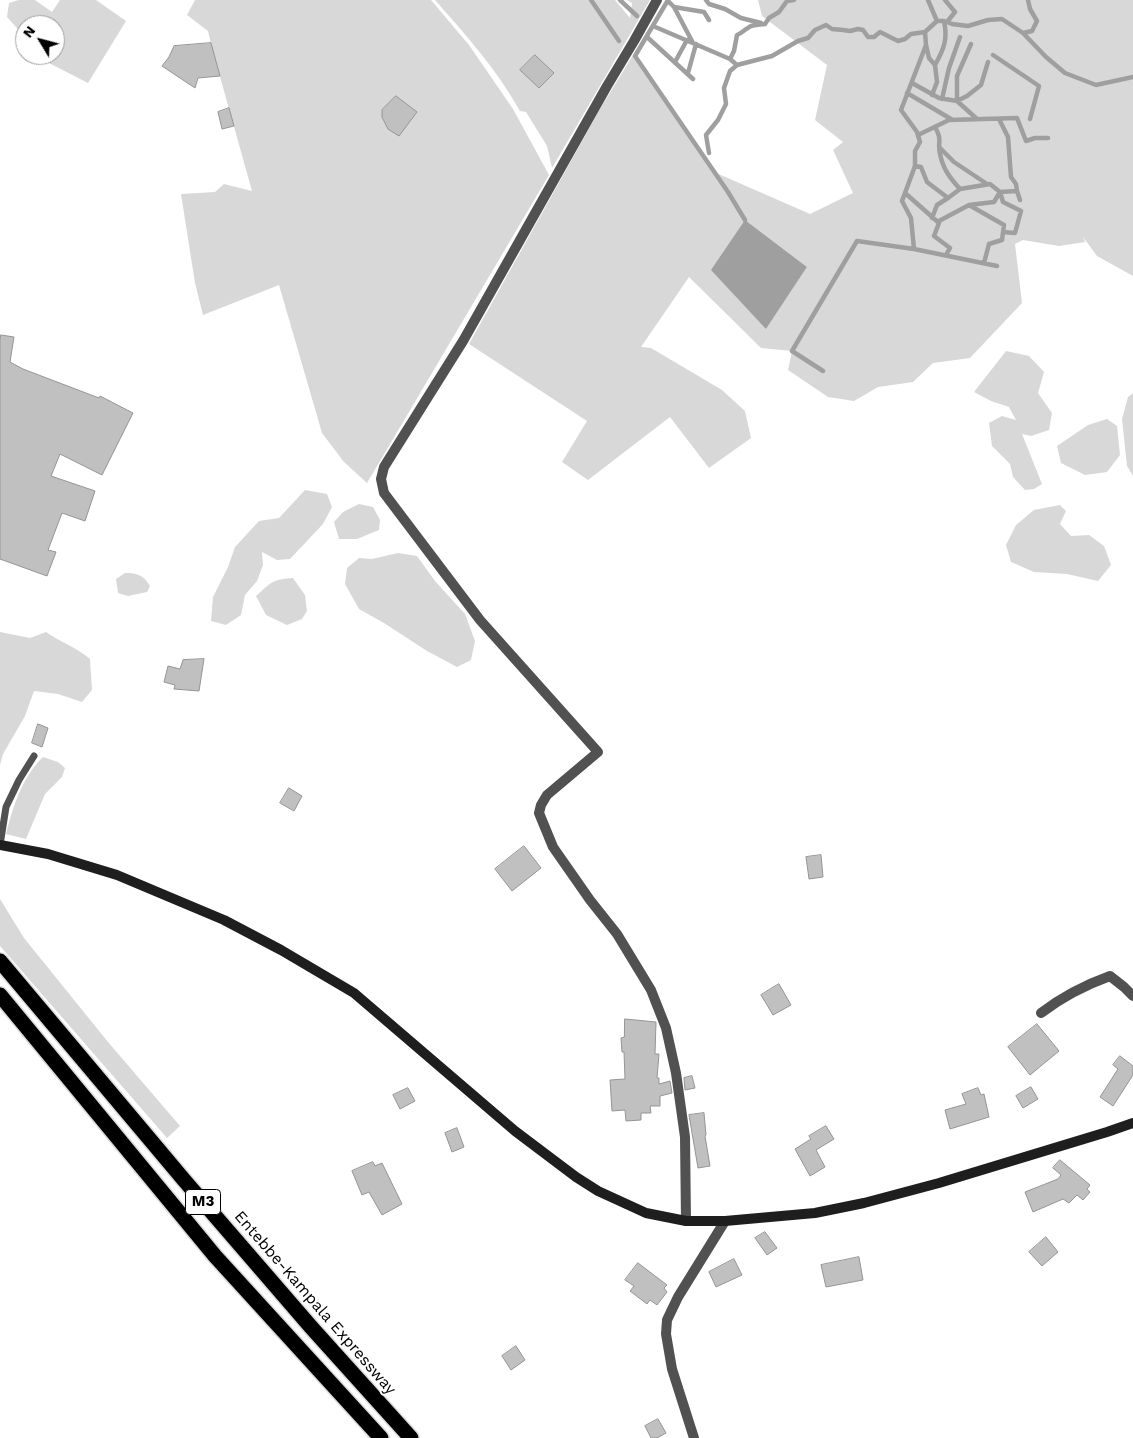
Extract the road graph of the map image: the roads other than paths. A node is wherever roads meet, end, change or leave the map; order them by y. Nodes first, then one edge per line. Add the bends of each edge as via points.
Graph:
1 (657, 0) edge
2 (34, 756) dead end
3 (0, 845) edge
4 (0, 961) edge
5 (0, 995) edge
6 (1133, 996) edge
7 (1041, 1014) dead end
8 (1133, 1123) edge
9 (686, 1221) junction
10 (725, 1221) junction
11 (381, 1438) edge
12 (412, 1438) edge
13 (694, 1438) edge

1 - 9 street via 463,341 384,467 381,479 384,494 480,620 598,752 547,795 539,813 553,847 617,934 651,990 666,1028 685,1137
2 - 3 lane via 6,807
3 - 9 main road via 48,854 118,875 224,920 282,950 354,993 515,1132 576,1177 646,1213
4 - 12 highway, Entebbe-Kampala Expressway / M3 via 196,1194
5 - 11 highway, M3 via 215,1256
6 - 7 street via 1110,976 1060,999
8 - 10 main road via 864,1203 815,1213
9 - 10 main road
10 - 13 street via 667,1320 672,1369

